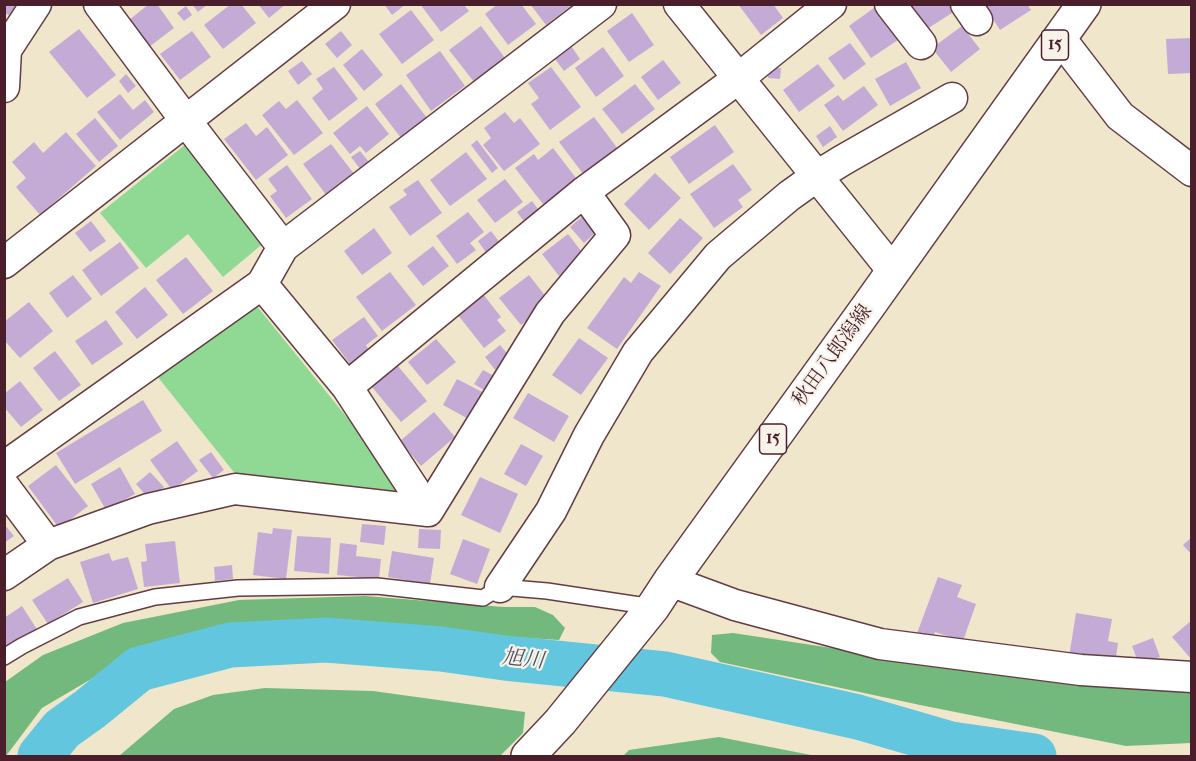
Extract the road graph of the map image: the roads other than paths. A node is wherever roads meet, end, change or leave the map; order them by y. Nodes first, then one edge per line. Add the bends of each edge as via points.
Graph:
1 (36, 4) edge
2 (335, 4) edge
3 (601, 4) edge
4 (679, 4) edge
5 (831, 4) edge
6 (890, 4) edge
7 (1084, 4) edge
8 (101, 5) edge
9 (1060, 38) junction
10 (921, 44) dead end
11 (739, 78) junction
12 (4, 87) edge
13 (952, 98) dead end
14 (186, 121) junction
15 (1191, 171) edge
16 (817, 176) junction
17 (584, 192) junction
18 (283, 247) junction
19 (4, 263) edge
20 (893, 271) junction
21 (262, 284) junction
22 (347, 387) junction
23 (4, 467) edge
24 (4, 486) edge
25 (428, 511) junction
26 (48, 545) junction
27 (4, 575) edge
28 (500, 587) junction
29 (662, 594) junction
30 (4, 657) edge
31 (1191, 677) edge
32 (528, 756) edge

1 - 12 street via 6,50
2 - 14 street
3 - 18 street
4 - 11 street
5 - 11 street
6 - 10 street
7 - 9 main road, 秋田八郎潟線 / 15
8 - 14 street
9 - 15 street via 1120,116
9 - 20 main road, 秋田八郎潟線 / 15
11 - 16 street
11 - 17 street
13 - 16 street
14 - 18 street
14 - 19 street
16 - 20 street
16 - 28 street via 718,256 638,352 589,435 551,511
17 - 22 street
17 - 25 street via 615,235 550,314
18 - 21 street
20 - 29 main road, 秋田八郎潟線 / 15
21 - 22 street
21 - 23 street
22 - 25 street
24 - 26 street
25 - 26 street via 235,489 147,509
26 - 27 street
28 - 29 lane
28 - 30 lane via 483,598 377,586 238,588 155,597 79,617
29 - 31 street via 735,604 880,644 1081,669
29 - 32 main road, 秋田八郎潟線 / 15

